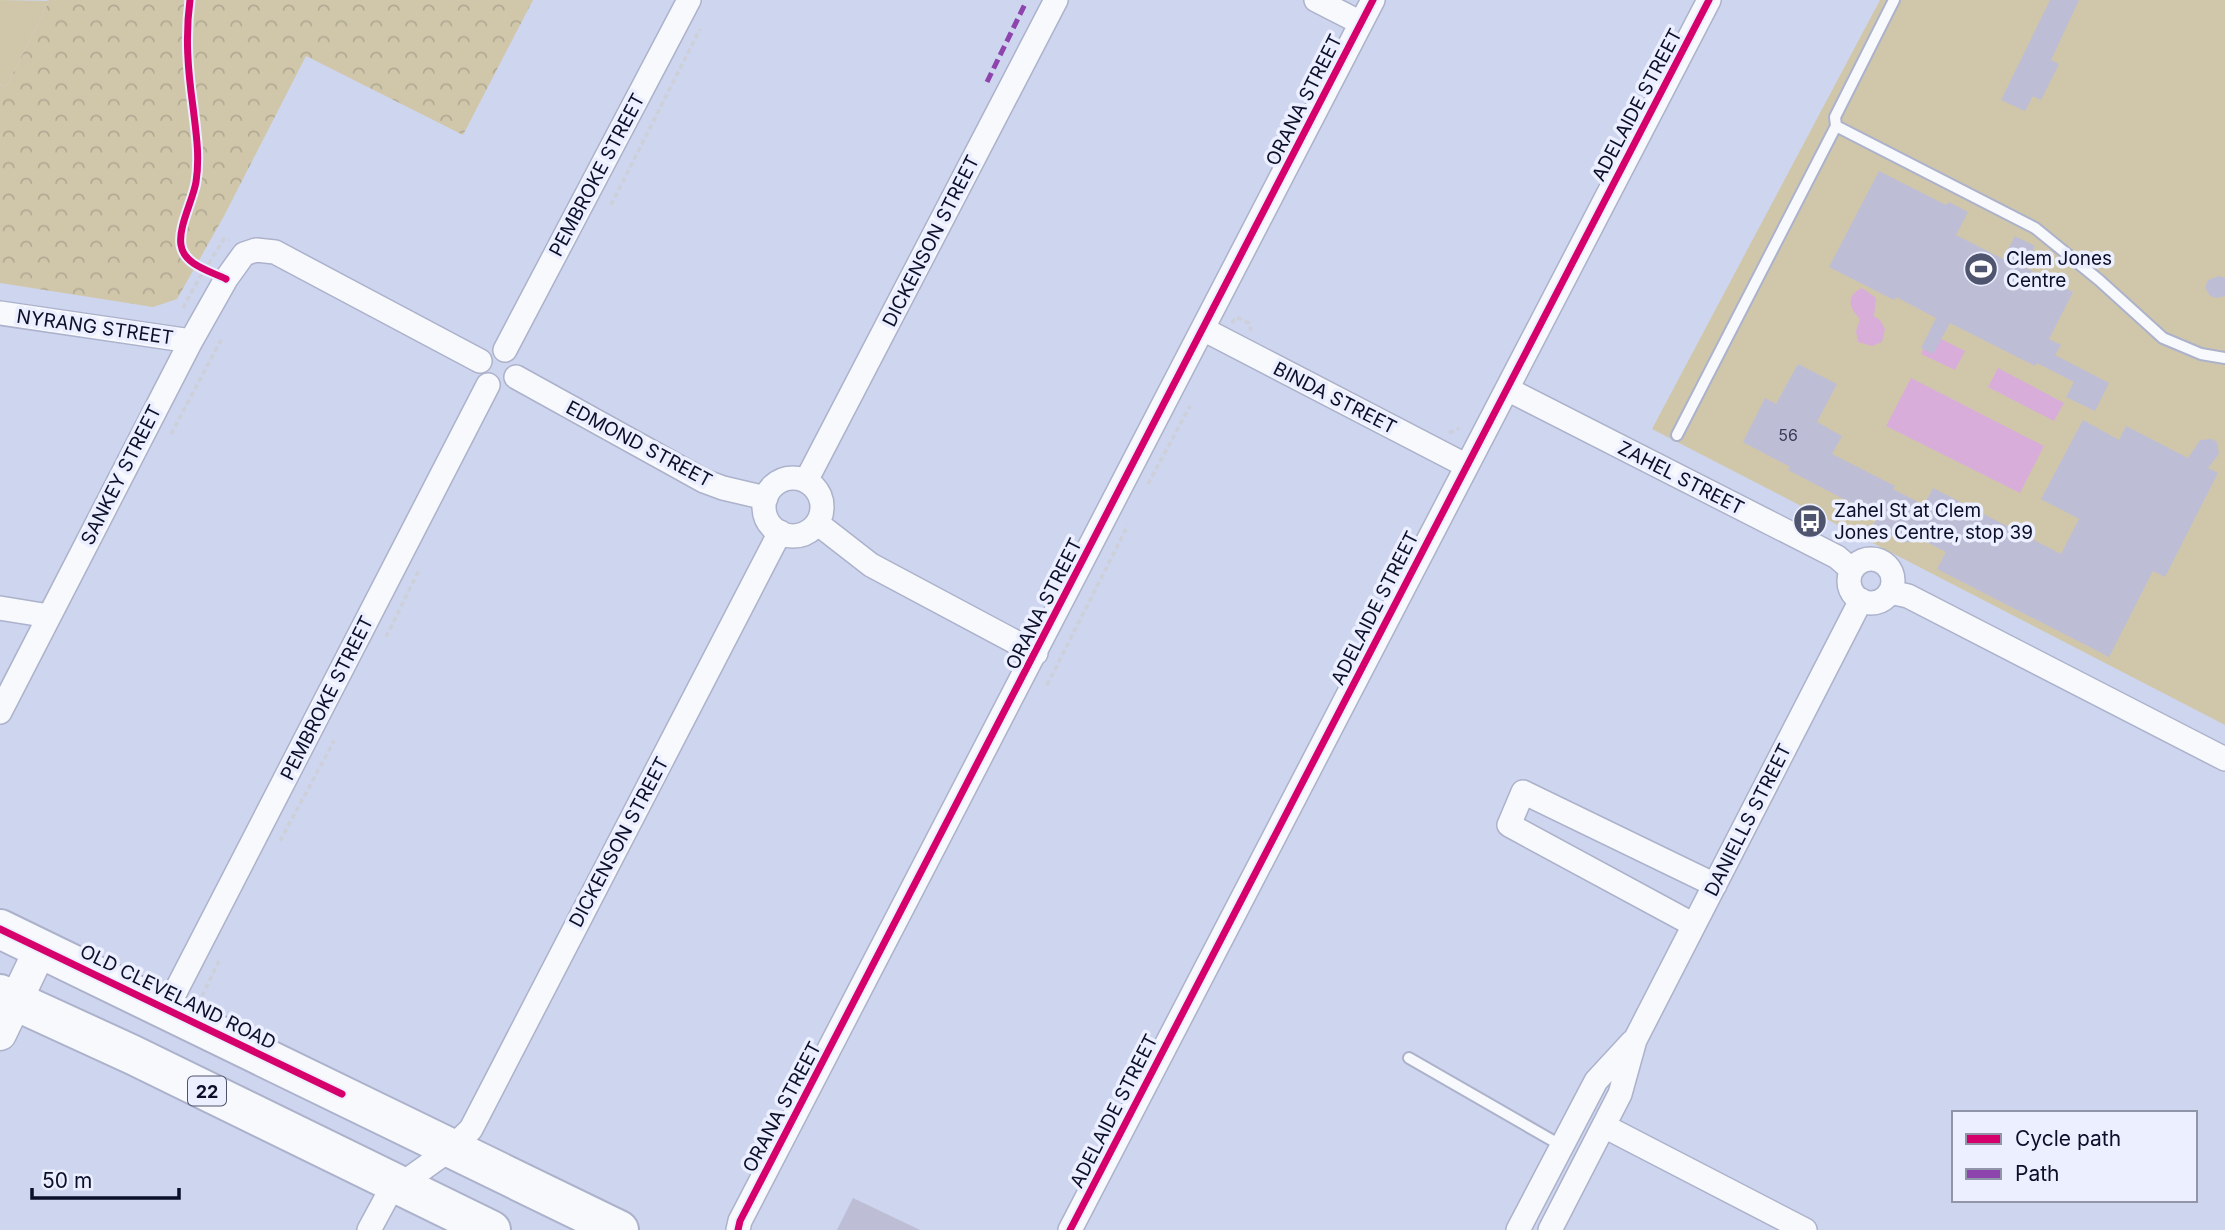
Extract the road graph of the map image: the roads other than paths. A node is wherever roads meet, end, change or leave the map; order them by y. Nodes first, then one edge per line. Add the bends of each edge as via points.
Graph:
1 (689, 0) edge
2 (1056, 0) edge
3 (1316, 0) edge
4 (1373, 0) edge
5 (1709, 0) edge
6 (1894, 0) edge
7 (1361, 23) junction
8 (1836, 126) junction
9 (0, 313) edge
10 (1203, 329) junction
11 (191, 341) junction
12 (505, 350) junction
13 (2225, 359) edge
14 (480, 361) junction
15 (516, 377) junction
16 (488, 385) junction
17 (1507, 389) junction
18 (1677, 435) dead end
19 (1466, 466) junction
20 (806, 481) junction
21 (766, 498) junction
22 (817, 523) junction
23 (780, 532) junction
24 (1852, 570) junction
25 (1890, 592) junction
26 (1861, 600) junction
27 (0, 608) edge
28 (48, 616) junction
29 (1036, 653) junction
30 (0, 712) edge
31 (2225, 759) edge
32 (1715, 885) junction
33 (1694, 925) junction
34 (0, 929) edge
35 (41, 948) junction
36 (5, 1010) edge
37 (166, 1010) junction
38 (1634, 1040) junction
39 (1409, 1058) dead end
40 (1604, 1126) junction
41 (1562, 1146) junction
42 (452, 1148) junction
43 (397, 1185) junction
44 (734, 1227) edge
45 (369, 1230) edge
46 (491, 1230) edge
47 (619, 1230) edge
48 (1070, 1230) edge
49 (1518, 1230) edge
50 (1550, 1230) edge
51 (1805, 1230) edge

1 - 12 street, PEMBROKE STREET
2 - 20 street, DICKENSON STREET
3 - 7 street
4 - 7 street, ORANA STREET
5 - 17 street, ADELAIDE STREET
6 - 8 lane via 1835,117
7 - 10 street, ORANA STREET
8 - 13 lane via 2035,228 2163,338
8 - 18 lane
9 - 11 street, NYRANG STREET
10 - 19 street, BINDA STREET
10 - 29 street, ORANA STREET
11 - 14 street, SANKEY STREET via 226,279 244,254 256,250 275,252
11 - 28 street, SANKEY STREET
12 - 14 street via 494,349
12 - 15 street via 515,358
14 - 16 street via 480,374
15 - 16 street via 507,386
15 - 21 street, EDMOND STREET via 704,481
16 - 37 street, PEMBROKE STREET
17 - 19 street, ADELAIDE STREET
17 - 24 street, ZAHEL STREET via 1837,557
19 - 48 street, ADELAIDE STREET
20 - 21 street via 779,482
20 - 22 street via 822,501
21 - 23 street via 765,512
22 - 23 street via 804,533
22 - 29 street via 871,565
23 - 42 street, DICKENSON STREET via 471,1129
24 - 25 street via 1868,559 1878,560 1892,573
24 - 26 street via 1849,581
25 - 26 street via 1872,603
25 - 31 street via 1908,596
26 - 32 street, DANIELLS STREET
27 - 28 street
28 - 30 street, SANKEY STREET
29 - 44 street, ORANA STREET
32 - 33 street, DANIELLS STREET
32 - 33 street via 1523,792 1509,825
33 - 38 street, DANIELLS STREET
34 - 35 highway, OLD CLEVELAND ROAD
35 - 36 street
35 - 37 highway, OLD CLEVELAND ROAD
36 - 43 highway, 22 via 133,1055
37 - 42 highway, OLD CLEVELAND ROAD
38 - 40 street, DANIELLS STREET via 1620,1094
38 - 41 street, DANIELLS STREET via 1596,1081
39 - 41 lane
40 - 50 street, DANIELLS STREET
40 - 51 street
41 - 49 street, DANIELLS STREET
42 - 43 street, DICKENSON STREET
42 - 47 highway, OLD CLEVELAND ROAD
43 - 45 street via 386,1196
43 - 46 highway, 22

